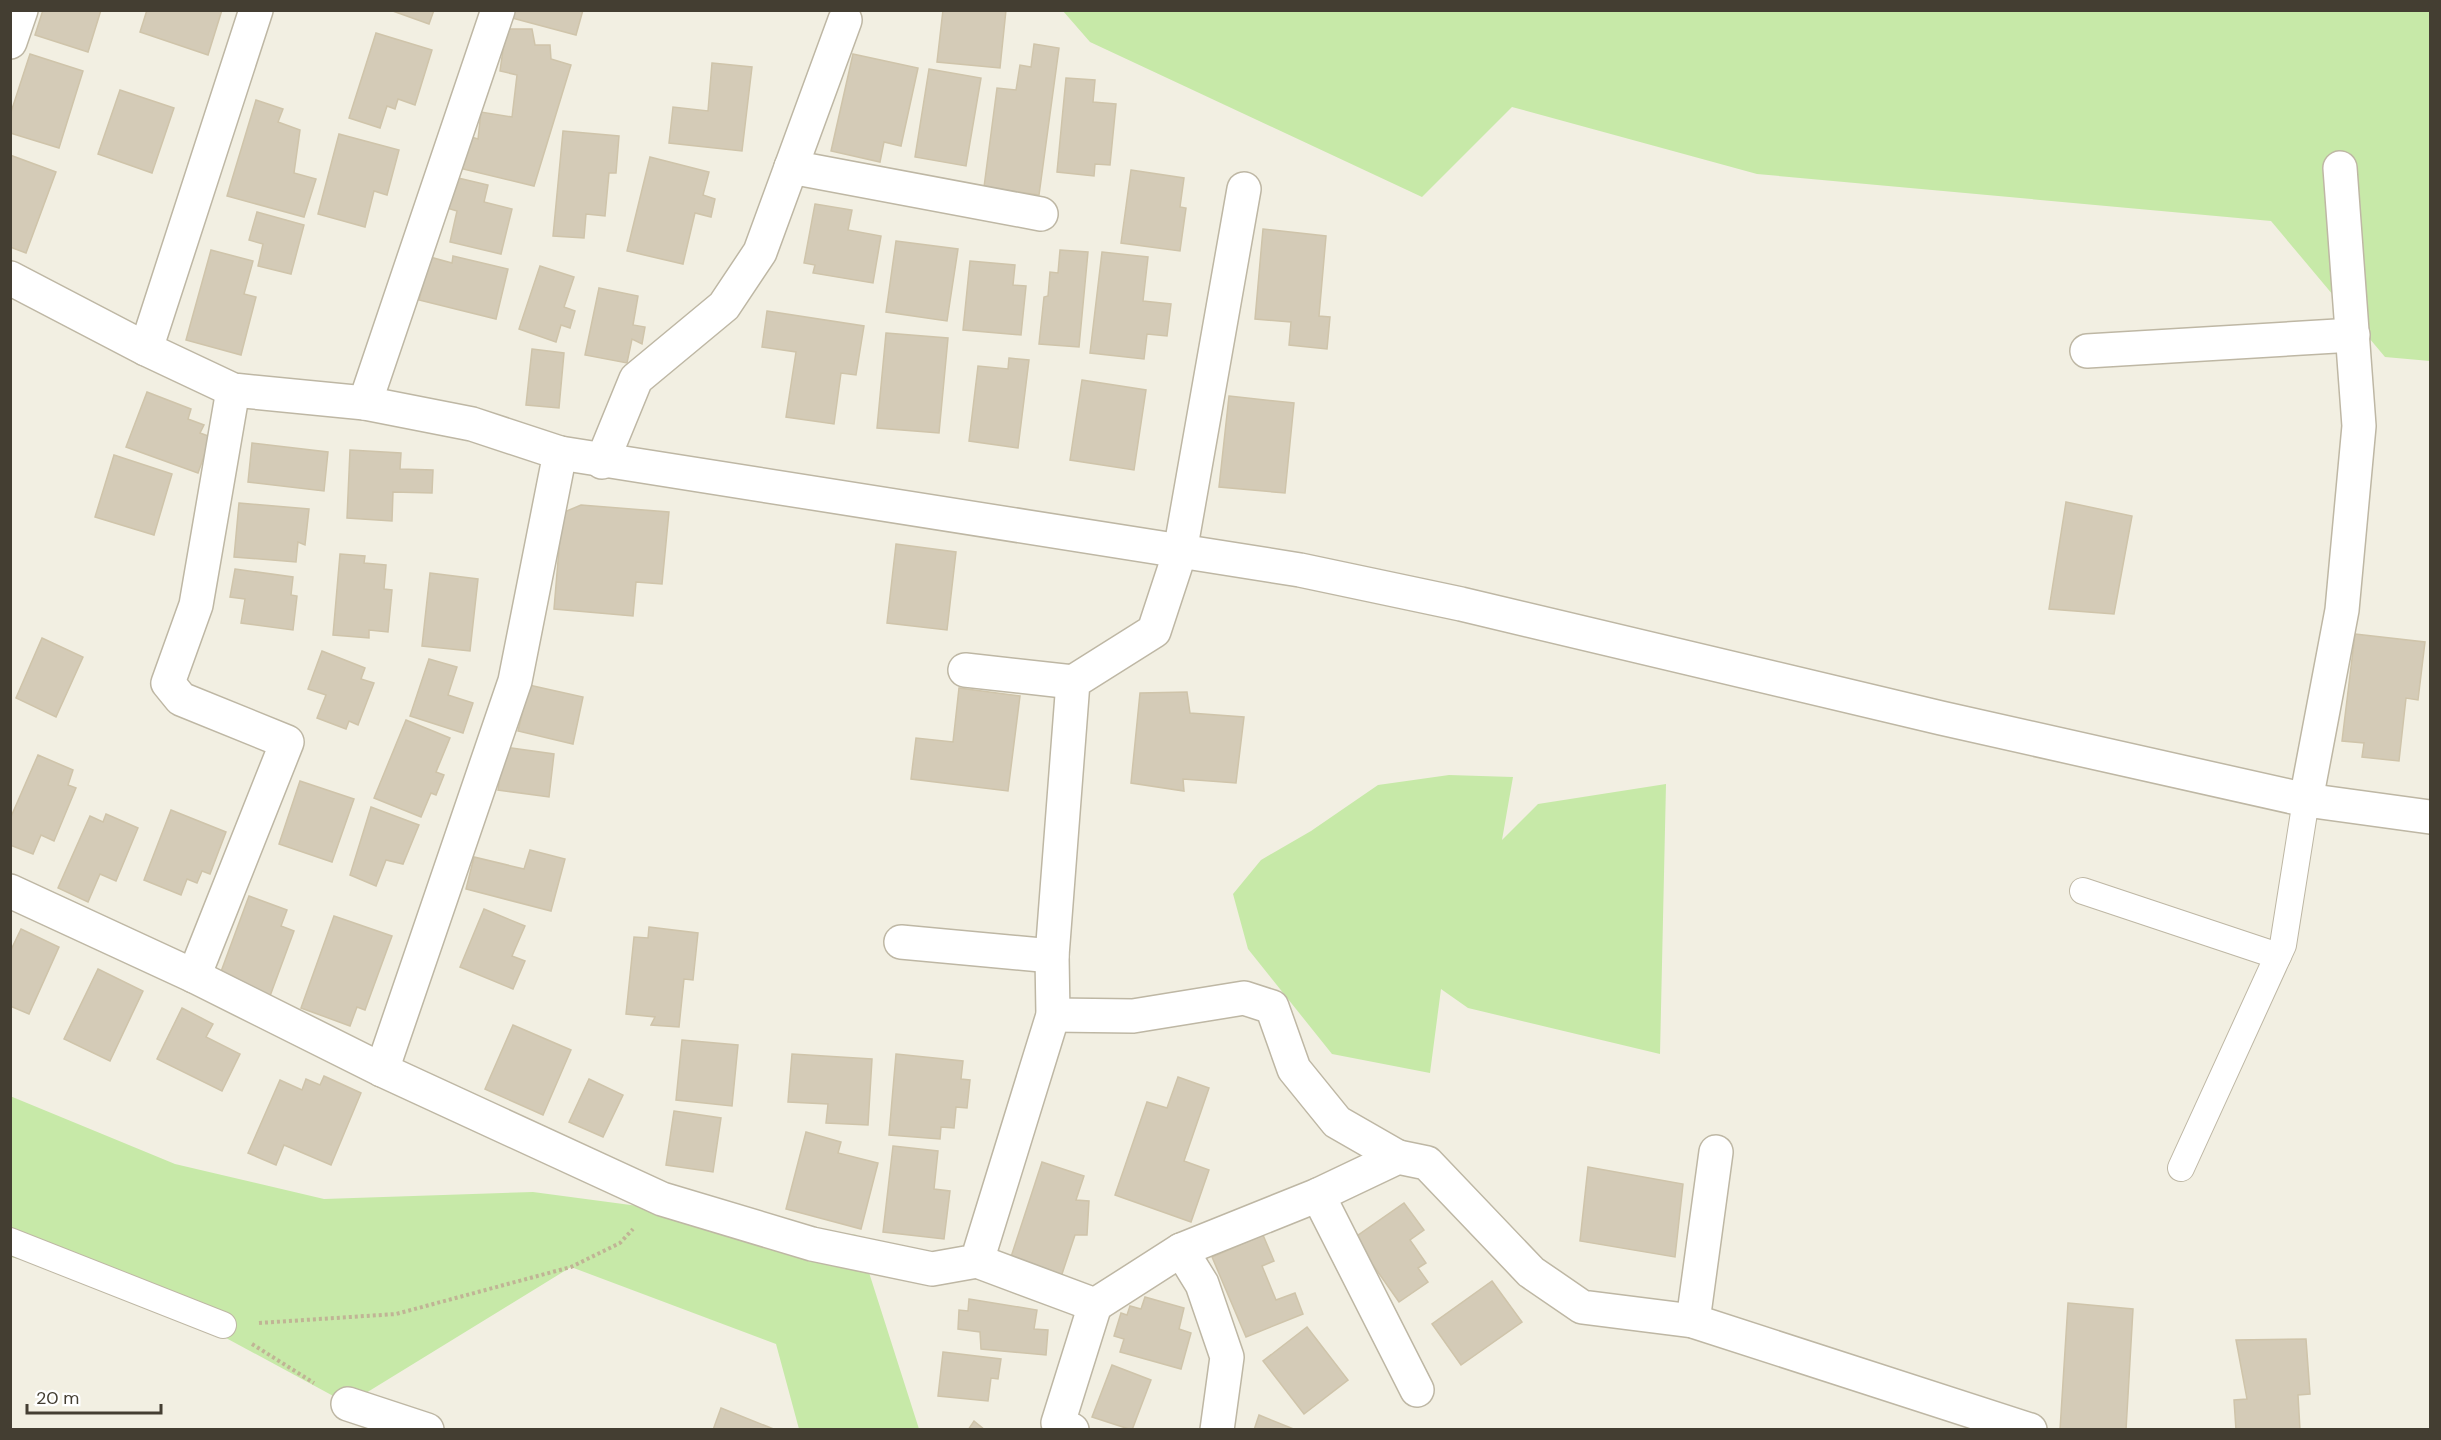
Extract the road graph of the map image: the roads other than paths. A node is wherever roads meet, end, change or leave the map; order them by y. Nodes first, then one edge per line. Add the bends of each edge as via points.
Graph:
1 (21, 10) edge
2 (256, 10) edge
3 (498, 10) edge
4 (845, 20) dead end
5 (10, 42) edge
6 (791, 167) junction
7 (2340, 168) dead end
8 (1244, 189) dead end
9 (1041, 214) dead end
10 (10, 278) edge
11 (2353, 335) junction
12 (146, 349) junction
13 (2087, 351) dead end
14 (233, 390) junction
15 (365, 403) junction
16 (560, 453) junction
17 (602, 462) junction
18 (1180, 552) junction
19 (965, 670) dead end
20 (1073, 682) junction
21 (2306, 801) junction
22 (2430, 817) edge
23 (10, 891) edge
24 (2083, 891) dead end
25 (902, 942) dead end
26 (1052, 956) junction
27 (2278, 956) junction
28 (194, 976) junction
29 (1053, 1015) junction
30 (382, 1070) junction
31 (1716, 1152) dead end
32 (1398, 1157) junction
33 (2181, 1168) dead end
34 (1318, 1195) junction
35 (10, 1240) edge
36 (1181, 1250) junction
37 (977, 1261) junction
38 (1095, 1305) junction
39 (1694, 1321) junction
40 (223, 1325) road end
41 (1417, 1390) dead end
42 (348, 1404) road end
43 (427, 1430) edge
44 (1072, 1430) edge
45 (1216, 1430) edge
46 (2030, 1430) edge

1 - 5 street
2 - 12 street
3 - 15 street
4 - 6 street
6 - 9 street
6 - 17 street via 760,252 724,306 636,379
7 - 11 street
8 - 18 street
10 - 12 street
11 - 13 street
11 - 21 street via 2359,426 2342,610
12 - 14 street
14 - 15 street
14 - 28 street via 196,605 168,683 181,699 287,742
15 - 16 street via 472,424
16 - 17 street
16 - 30 street via 515,681
17 - 18 street
18 - 20 street via 1154,631
18 - 21 street via 1300,570 1461,604
19 - 20 street
20 - 26 street
21 - 22 street
21 - 27 lane
23 - 28 street
24 - 27 lane
25 - 26 street
26 - 29 street
27 - 33 lane
28 - 30 street
29 - 32 street via 1133,1016 1244,998 1272,1007 1294,1070 1337,1122
29 - 37 street
30 - 37 street via 662,1199 812,1244 932,1269
31 - 39 street
32 - 34 street
32 - 39 street via 1427,1163 1531,1272 1582,1307
34 - 36 street
34 - 41 street
35 - 40 lane
36 - 38 street
36 - 45 street via 1202,1284 1227,1357
37 - 38 street
38 - 44 street via 1058,1423
39 - 46 street
42 - 43 street

